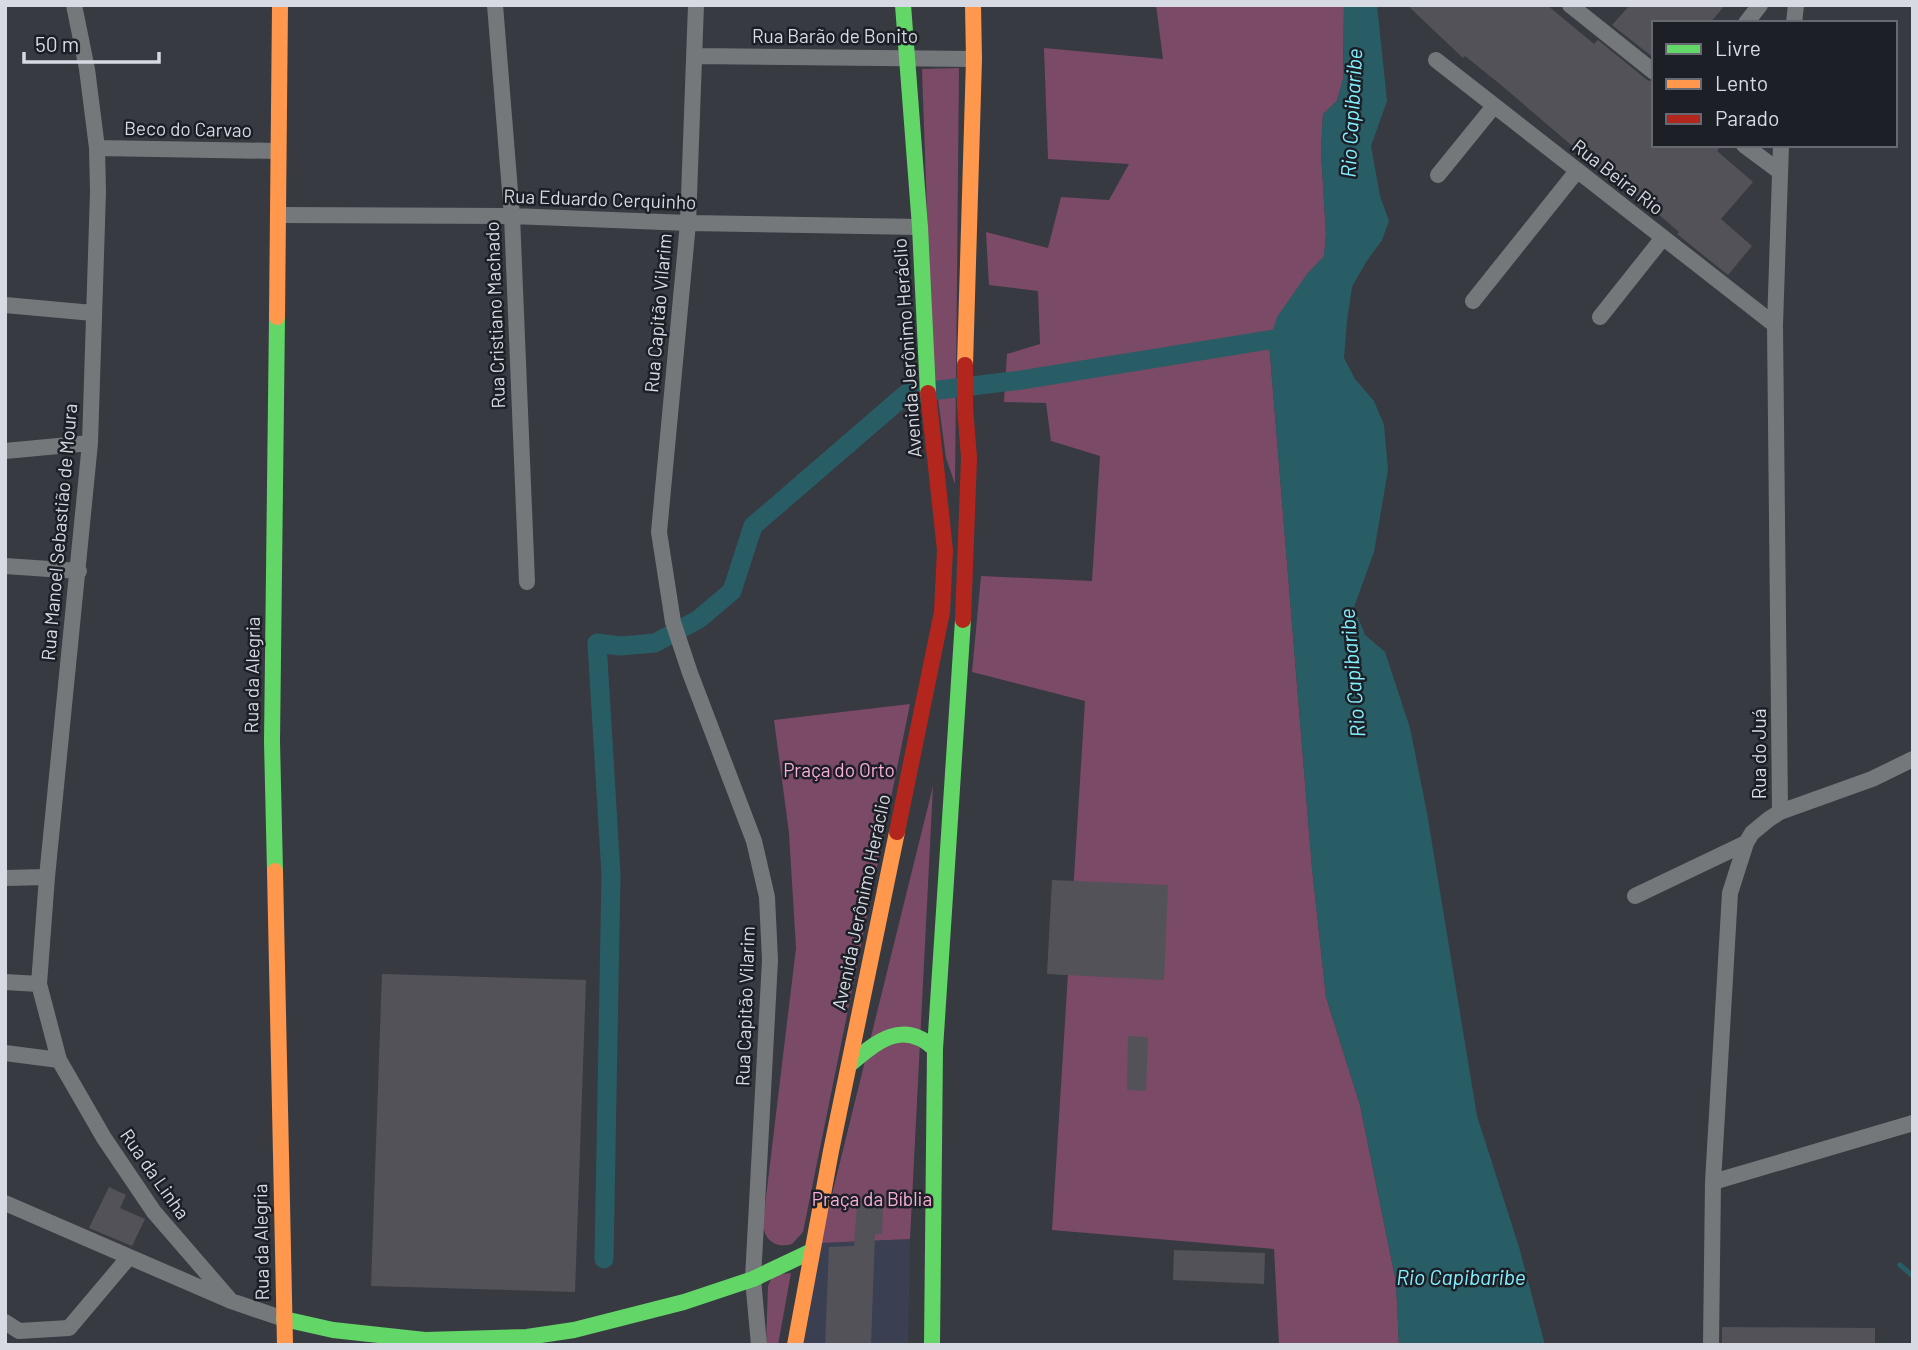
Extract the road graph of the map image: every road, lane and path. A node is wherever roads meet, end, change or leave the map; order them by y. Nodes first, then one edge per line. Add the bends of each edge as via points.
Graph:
1 (74, 5) edge
2 (280, 5) edge
3 (495, 5) edge
4 (696, 5) edge
5 (903, 5) edge
6 (973, 5) edge
7 (1760, 5) edge
8 (1582, 9) edge
9 (1748, 21) edge
10 (695, 56) junction
11 (906, 57) junction
12 (974, 60) junction
13 (1436, 60) dead end
14 (1652, 70) edge
15 (1494, 106) junction
16 (1747, 147) edge
17 (1781, 147) edge
18 (97, 148) junction
19 (278, 151) junction
20 (1577, 171) junction
21 (1779, 171) junction
22 (1438, 175) dead end
23 (278, 215) junction
24 (512, 216) junction
25 (688, 223) junction
26 (920, 227) junction
27 (1662, 239) junction
28 (1473, 301) dead end
29 (5, 305) edge
30 (93, 313) junction
31 (1600, 317) dead end
32 (1774, 326) junction
33 (90, 443) junction
34 (5, 451) edge
35 (5, 566) edge
36 (79, 571) junction
37 (527, 582) dead end
38 (1913, 759) edge
39 (1780, 812) junction
40 (1746, 843) junction
41 (47, 877) junction
42 (5, 878) edge
43 (1635, 896) dead end
44 (5, 982) edge
45 (39, 984) junction
46 (936, 1049) junction
47 (5, 1053) edge
48 (59, 1060) junction
49 (849, 1065) junction
50 (1913, 1123) edge
51 (1713, 1182) junction
52 (5, 1203) edge
53 (812, 1251) junction
54 (129, 1256) junction
55 (753, 1279) junction
56 (231, 1301) junction
57 (284, 1319) junction
58 (5, 1322) edge
59 (285, 1345) edge
60 (759, 1345) edge
61 (795, 1345) edge
62 (932, 1345) edge
63 (1711, 1345) edge

1 - 18 street, Rua Manoel Sebastião de Moura
2 - 19 main road, Rua da Alegria
3 - 24 street, Rua Cristiano Machado
4 - 10 street, Rua Capitão Vilarim
5 - 11 main road, Avenida Jerônimo Heráclio
6 - 12 main road
7 - 9 street
8 - 14 street
10 - 11 street, Rua Barão de Bonito
10 - 25 street, Rua Capitão Vilarim
11 - 12 street, Rua Barão de Bonito
11 - 26 main road, Avenida Jerônimo Heráclio
12 - 46 main road via 965,374 967,555
13 - 15 street, Rua Beira Rio
15 - 20 street, Rua Beira Rio
15 - 22 street
16 - 21 street
17 - 21 street, Rua do Juá
18 - 19 street, Beco do Carvao
18 - 30 street, Rua Manoel Sebastião de Moura
19 - 23 main road, Rua da Alegria
20 - 27 street, Rua Beira Rio
20 - 28 street
21 - 32 street, Rua do Juá
23 - 24 street, Rua Eduardo Cerquinho
23 - 57 main road, Rua da Alegria via 272,742
24 - 25 street, Rua Eduardo Cerquinho
24 - 37 street, Rua Cristiano Machado
25 - 26 street, Rua Eduardo Cerquinho
25 - 55 street, Rua Capitão Vilarim via 659,531 673,622 754,841 767,897 771,960
26 - 49 main road, Avenida Jerônimo Heráclio via 926,370 945,550 942,612
27 - 31 street
27 - 32 street, Rua Beira Rio
29 - 30 street
30 - 33 street, Rua Manoel Sebastião de Moura
32 - 39 street, Rua do Juá
33 - 34 street
33 - 36 street, Rua Manoel Sebastião de Moura
35 - 36 street
36 - 41 street, Rua Manoel Sebastião de Moura
38 - 39 street via 1860,784
39 - 40 street, Rua do Juá
40 - 43 street
40 - 51 street, Rua do Juá via 1730,893
41 - 42 street
41 - 45 street, Rua Manoel Sebastião de Moura
44 - 45 street
45 - 48 street, Rua Manoel Sebastião de Moura
46 - 49 main road via 917,1034 892,1035
46 - 62 main road
47 - 48 street
48 - 56 street, Rua da Linha via 154,1212
49 - 53 main road, Avenida Jerônimo Heráclio
50 - 51 street
51 - 63 street, Rua do Juá
52 - 54 street
53 - 55 main road
53 - 61 main road, Avenida Jerônimo Heráclio
54 - 56 street
54 - 58 street via 68,1328 19,1331
55 - 57 main road via 629,1317 527,1337 425,1340 342,1332
55 - 60 street, Rua Capitão Vilarim
56 - 57 street
57 - 59 main road, Rua da Alegria

